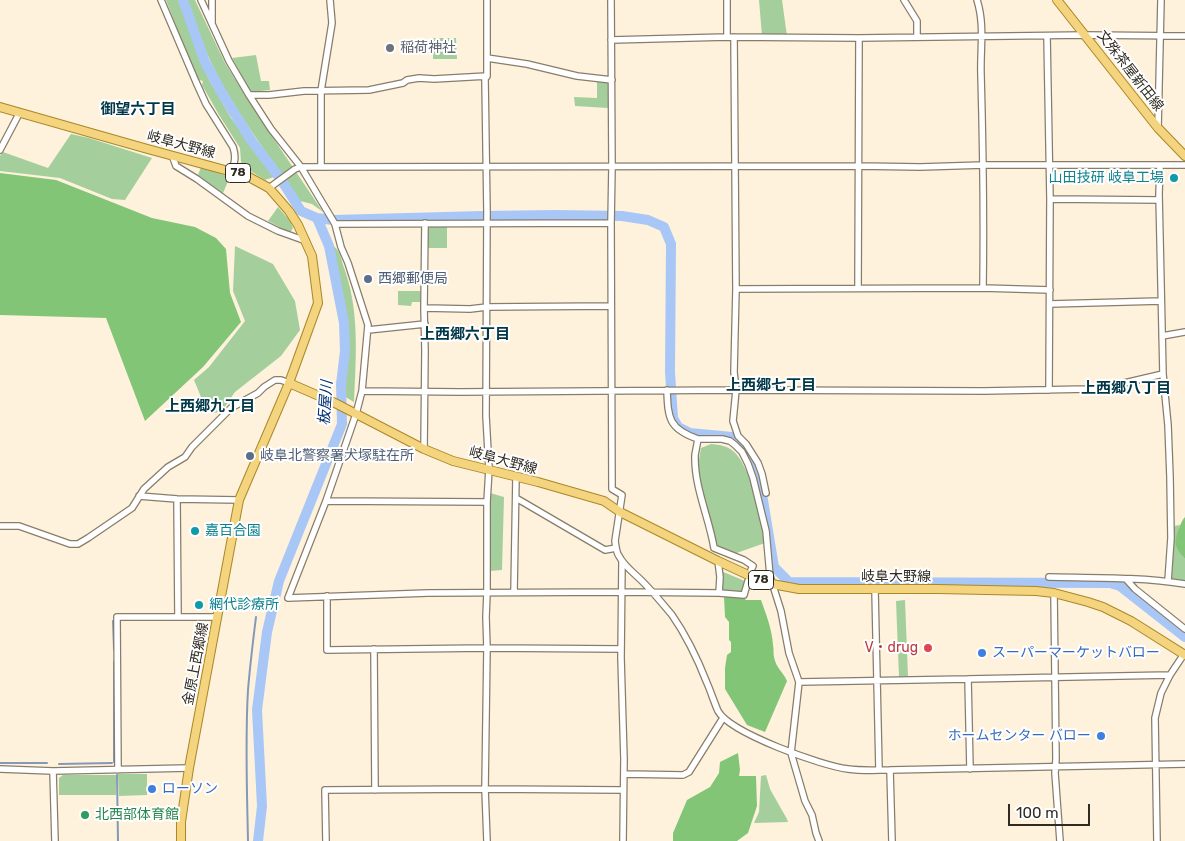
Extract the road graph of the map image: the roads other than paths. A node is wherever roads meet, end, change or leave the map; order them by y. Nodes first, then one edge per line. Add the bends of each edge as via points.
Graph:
1 (161, 0) edge
2 (201, 0) edge
3 (212, 0) edge
4 (330, 0) edge
5 (487, 0) edge
6 (611, 0) edge
7 (727, 0) edge
8 (904, 0) edge
9 (977, 0) edge
10 (1058, 0) edge
11 (1161, 0) edge
12 (212, 25) junction
13 (1085, 35) junction
14 (983, 36) junction
15 (1047, 36) junction
16 (1160, 36) junction
17 (1185, 36) edge
18 (727, 37) junction
19 (917, 37) junction
20 (734, 38) junction
21 (859, 38) junction
22 (611, 40) junction
23 (487, 58) junction
24 (487, 76) junction
25 (612, 80) junction
26 (321, 91) junction
27 (249, 95) junction
28 (0, 107) edge
29 (20, 112) junction
30 (1158, 128) junction
31 (0, 149) edge
32 (172, 156) junction
33 (1185, 156) edge
34 (984, 165) junction
35 (1049, 165) junction
36 (1160, 165) junction
37 (1185, 165) edge
38 (736, 166) junction
39 (858, 166) junction
40 (302, 167) junction
41 (321, 167) junction
42 (612, 167) junction
43 (486, 168) junction
44 (232, 172) junction
45 (269, 188) junction
46 (1050, 199) junction
47 (1159, 200) junction
48 (611, 221) junction
49 (487, 222) junction
50 (425, 223) junction
51 (335, 224) junction
52 (306, 241) junction
53 (858, 288) junction
54 (984, 288) junction
55 (736, 289) junction
56 (1050, 290) junction
57 (1161, 302) junction
58 (1050, 304) junction
59 (611, 306) junction
60 (487, 307) junction
61 (424, 308) junction
62 (425, 324) junction
63 (368, 330) junction
64 (1185, 332) edge
65 (1162, 336) junction
66 (1163, 374) junction
67 (289, 383) junction
68 (362, 390) junction
69 (667, 390) junction
70 (736, 390) junction
71 (1049, 390) junction
72 (425, 391) junction
73 (487, 391) junction
74 (612, 391) junction
75 (355, 413) junction
76 (698, 439) junction
77 (424, 449) junction
78 (489, 470) junction
79 (516, 477) junction
80 (766, 493) dead end
81 (139, 496) junction
82 (516, 498) junction
83 (177, 499) junction
84 (240, 500) junction
85 (326, 501) junction
86 (487, 502) junction
87 (620, 512) junction
88 (0, 526) edge
89 (616, 548) junction
90 (718, 561) junction
91 (622, 562) junction
92 (751, 570) dead end
93 (1049, 577) dead end
94 (1125, 579) junction
95 (748, 581) dead end
96 (1168, 581) junction
97 (772, 584) junction
98 (1185, 584) edge
99 (876, 590) junction
100 (652, 591) junction
101 (514, 592) junction
102 (621, 592) junction
103 (487, 593) junction
104 (719, 593) junction
105 (1054, 593) junction
106 (327, 596) junction
107 (178, 617) junction
108 (218, 617) junction
109 (1185, 629) edge
110 (487, 648) junction
111 (374, 650) junction
112 (621, 650) junction
113 (1184, 655) edge
114 (1170, 675) junction
115 (1054, 677) junction
116 (968, 679) junction
117 (877, 680) junction
118 (799, 682) junction
119 (723, 718) junction
120 (791, 753) junction
121 (1155, 764) junction
122 (1185, 764) edge
123 (1055, 766) junction
124 (189, 768) junction
125 (970, 768) junction
126 (0, 770) edge
127 (118, 770) junction
128 (879, 770) junction
129 (890, 770) junction
130 (53, 771) junction
131 (624, 774) junction
132 (486, 789) junction
133 (375, 790) junction
134 (622, 790) junction
135 (55, 841) edge
136 (181, 841) edge
137 (326, 841) edge
138 (487, 841) edge
139 (623, 841) edge
140 (819, 841) edge
141 (892, 841) edge
142 (1060, 841) edge
143 (1157, 841) edge

1 - 44 street via 206,104 233,146 235,161
2 - 12 street
3 - 12 street
4 - 26 street via 332,23
5 - 23 street
6 - 22 street
7 - 18 street
8 - 19 street via 917,21
9 - 14 street
10 - 13 main road, 文殊茶屋新田線
11 - 16 street
12 - 27 street
13 - 15 street
13 - 16 street
13 - 30 main road, 文殊茶屋新田線
14 - 15 street
14 - 19 street
14 - 34 street
15 - 35 street
16 - 17 street
16 - 30 street
18 - 20 street
18 - 22 street
19 - 21 street
20 - 21 street
20 - 38 street
21 - 39 street
22 - 25 street
23 - 24 street
23 - 25 street
24 - 26 street via 419,78 369,90
24 - 43 street
25 - 42 street
26 - 27 street
26 - 41 street
27 - 40 street
28 - 29 main road, 岐阜大野線 / 78
29 - 31 street
29 - 32 main road, 岐阜大野線 / 78
30 - 33 main road, 文殊茶屋新田線
32 - 44 main road, 岐阜大野線 / 78
32 - 52 street via 176,166 248,216
34 - 35 street
34 - 39 street
34 - 54 street
35 - 36 street
35 - 46 street
36 - 37 street
36 - 47 street
38 - 39 street
38 - 42 street
38 - 55 street
39 - 53 street
40 - 41 street
40 - 45 street
40 - 51 street
41 - 43 street
42 - 43 street
42 - 48 street
43 - 49 street
44 - 45 main road, 岐阜大野線 / 78
45 - 52 main road, 岐阜大野線 / 78 via 289,211
46 - 47 street
46 - 56 street
47 - 57 street
48 - 49 street
48 - 59 street
49 - 50 street
49 - 60 street
50 - 51 street
50 - 61 street
51 - 63 street
52 - 67 main road, 岐阜大野線 / 78 via 312,256 318,303
53 - 54 street
53 - 55 street
54 - 56 street
55 - 70 street
56 - 58 street
57 - 58 street
57 - 65 street
58 - 71 street
59 - 60 street
59 - 74 street
60 - 61 street
60 - 73 street
61 - 62 street
62 - 63 street
62 - 72 street
63 - 68 street
64 - 65 street
65 - 66 street
66 - 71 street via 1103,388
66 - 96 street via 1170,474
67 - 75 main road, 岐阜大野線 / 78
67 - 81 street via 275,380 231,408 185,457 168,467
67 - 84 main road, 金原上西郷線
68 - 72 street
68 - 75 street
69 - 70 street
69 - 74 street
69 - 76 street via 670,419 677,429
70 - 71 street
70 - 80 street via 733,421 738,436 758,463
72 - 73 street
72 - 77 street
73 - 74 street
73 - 78 street
74 - 87 street via 612,489 622,495
75 - 77 main road, 岐阜大野線 / 78
75 - 85 street
76 - 92 street via 695,455 697,474 714,548 748,563 753,566
76 - 97 street via 730,441 742,452 753,478 766,531
77 - 78 main road, 岐阜大野線 / 78
78 - 79 main road, 岐阜大野線 / 78
78 - 86 street
79 - 82 street
79 - 87 main road, 岐阜大野線 / 78 via 604,501
81 - 83 street
81 - 88 street via 132,508 78,544 19,526
82 - 89 street via 605,550
82 - 101 street
83 - 84 street
83 - 107 street
84 - 108 main road, 金原上西郷線
85 - 86 street
85 - 106 street via 288,598
86 - 103 street
87 - 89 street
87 - 90 main road, 岐阜大野線 / 78
89 - 91 street
90 - 97 main road, 岐阜大野線 / 78
90 - 104 street
91 - 100 street
91 - 102 street
93 - 94 street
94 - 96 street
94 - 109 street
95 - 104 street via 744,595
96 - 98 street
97 - 99 main road, 岐阜大野線 / 78 via 798,589
97 - 118 street
99 - 105 main road, 岐阜大野線 / 78
99 - 117 street
100 - 102 street
100 - 104 street
100 - 119 street via 688,642
101 - 102 street
101 - 103 street
102 - 112 street
103 - 106 street
103 - 110 street
105 - 113 main road, 岐阜大野線 / 78 via 1104,607
105 - 115 street
106 - 111 street via 327,650
107 - 108 street
107 - 127 street via 117,618
108 - 124 main road, 金原上西郷線
110 - 111 street
110 - 112 street
110 - 132 street
111 - 133 street
112 - 131 street
113 - 114 street
114 - 115 street
114 - 121 street via 1161,693 1155,718
115 - 116 street
115 - 123 street
116 - 117 street
116 - 125 street
117 - 118 street
117 - 128 street
118 - 120 street
119 - 120 street
119 - 131 street via 689,772 683,775
120 - 128 street via 848,769
120 - 140 street
121 - 122 street
121 - 123 street
121 - 143 street
123 - 125 street
123 - 142 street
124 - 127 street
124 - 136 main road, 金原上西郷線
125 - 129 street
126 - 130 street
127 - 130 street
128 - 129 street
129 - 141 street
130 - 135 street
131 - 134 street
132 - 133 street
132 - 134 street
132 - 138 street
133 - 137 street via 325,790
134 - 139 street

